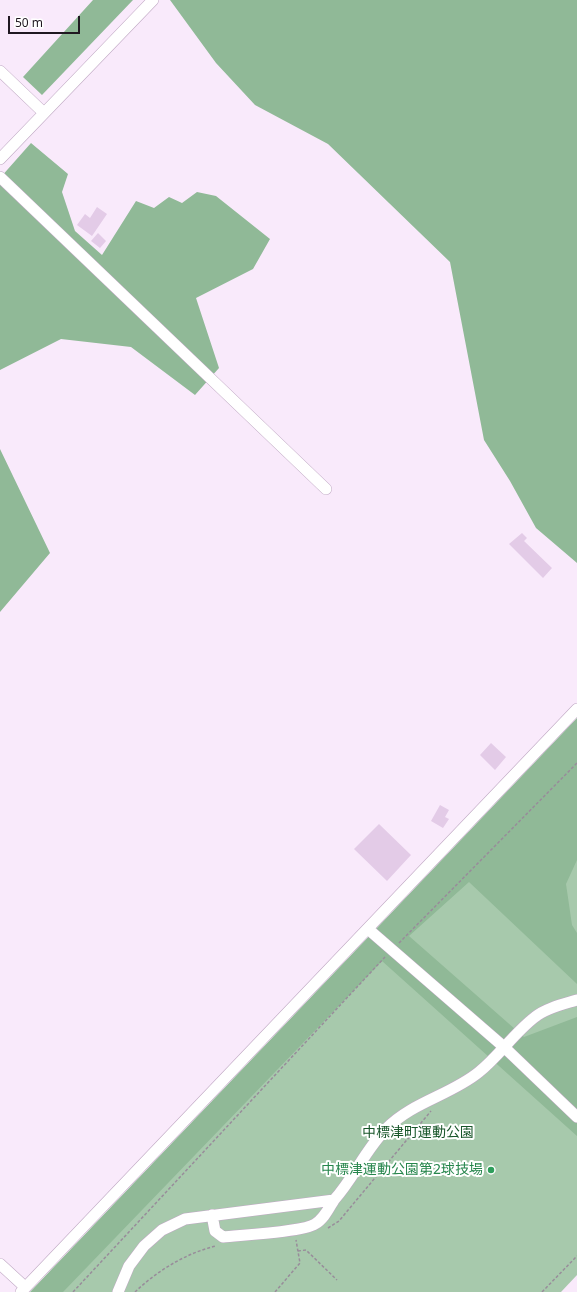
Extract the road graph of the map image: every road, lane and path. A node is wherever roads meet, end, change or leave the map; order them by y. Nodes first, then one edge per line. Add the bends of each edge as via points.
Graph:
1 (153, 0) edge
2 (0, 71) edge
3 (44, 113) junction
4 (0, 159) edge
5 (0, 177) edge
6 (326, 489) dead end
7 (577, 709) edge
8 (577, 763) edge
9 (368, 929) junction
10 (392, 950) junction
11 (577, 1000) edge
12 (504, 1046) junction
13 (577, 1117) edge
14 (334, 1200) junction
15 (212, 1215) junction
16 (295, 1236) dead end
17 (298, 1251) junction
18 (577, 1256) edge
19 (0, 1264) edge
20 (336, 1280) dead end
21 (23, 1290) edge
22 (73, 1292) edge
23 (118, 1292) edge
24 (275, 1292) edge
25 (542, 1292) edge

1 - 3 street
2 - 3 street
3 - 4 street
5 - 6 street
7 - 9 street
8 - 10 path
9 - 10 street
9 - 21 street
10 - 12 street
10 - 22 path
11 - 12 street via 536,1016
12 - 13 street
12 - 14 street via 479,1072 417,1106 387,1127 373,1142
14 - 15 street
14 - 15 street via 323,1217 314,1225 296,1229 223,1237 215,1230
15 - 23 street via 185,1219 162,1230 144,1246 129,1266
16 - 17 path
17 - 20 path via 306,1250
17 - 24 path via 300,1263 297,1269
18 - 25 path
19 - 21 street

